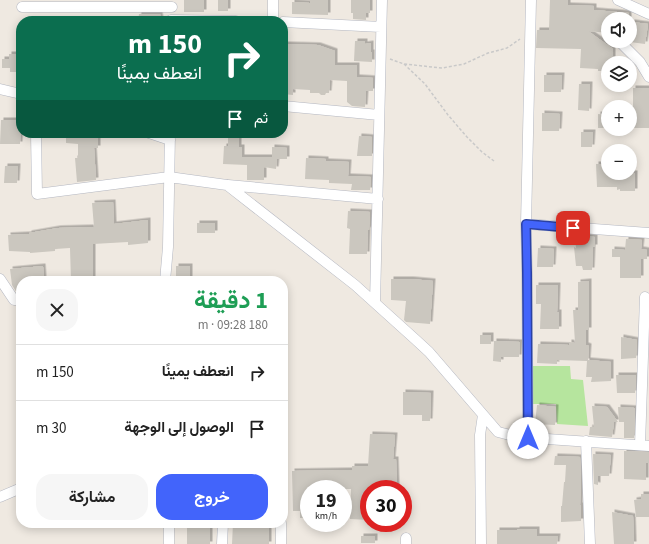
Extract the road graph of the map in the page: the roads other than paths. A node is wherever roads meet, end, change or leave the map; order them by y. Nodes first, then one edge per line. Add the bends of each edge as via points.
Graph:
1 (273, 0) edge
2 (382, 0) edge
3 (531, 0) edge
4 (618, 0) edge
5 (172, 3) edge
6 (22, 7) dead end
7 (649, 14) edge
8 (171, 16) edge
9 (273, 16) edge
10 (288, 22) edge
11 (381, 27) junction
12 (626, 48) edge
13 (649, 77) edge
14 (0, 89) edge
15 (16, 93) edge
16 (288, 106) edge
17 (379, 115) junction
18 (36, 138) edge
19 (170, 138) edge
20 (169, 177) junction
21 (228, 185) junction
22 (378, 199) junction
23 (526, 224) junction
24 (649, 233) edge
25 (165, 276) edge
26 (0, 279) edge
27 (646, 297) dead end
28 (16, 300) edge
29 (375, 303) junction
30 (483, 415) junction
31 (528, 438) junction
32 (586, 441) junction
33 (644, 445) edge
34 (16, 490) edge
35 (0, 497) edge
36 (169, 528) edge
37 (223, 528) edge
38 (281, 528) edge
39 (169, 544) edge
40 (222, 544) edge
41 (280, 544) edge
42 (481, 544) edge
43 (590, 544) edge

1 - 9 street
2 - 11 street
3 - 23 street
4 - 7 street
5 - 6 street
5 - 8 street
10 - 11 street
11 - 17 street
12 - 13 street via 640,62
14 - 15 street
16 - 17 street
17 - 22 street
18 - 20 street via 37,194
19 - 20 street
20 - 21 street
20 - 25 street
21 - 22 street
21 - 29 street
22 - 29 street
23 - 24 street
23 - 31 street
26 - 28 street
27 - 33 street
29 - 30 street via 429,352
30 - 31 street via 498,432
30 - 42 street via 480,435
31 - 32 street
32 - 33 street
32 - 43 street
34 - 35 street
36 - 39 street
37 - 40 street
38 - 41 street

